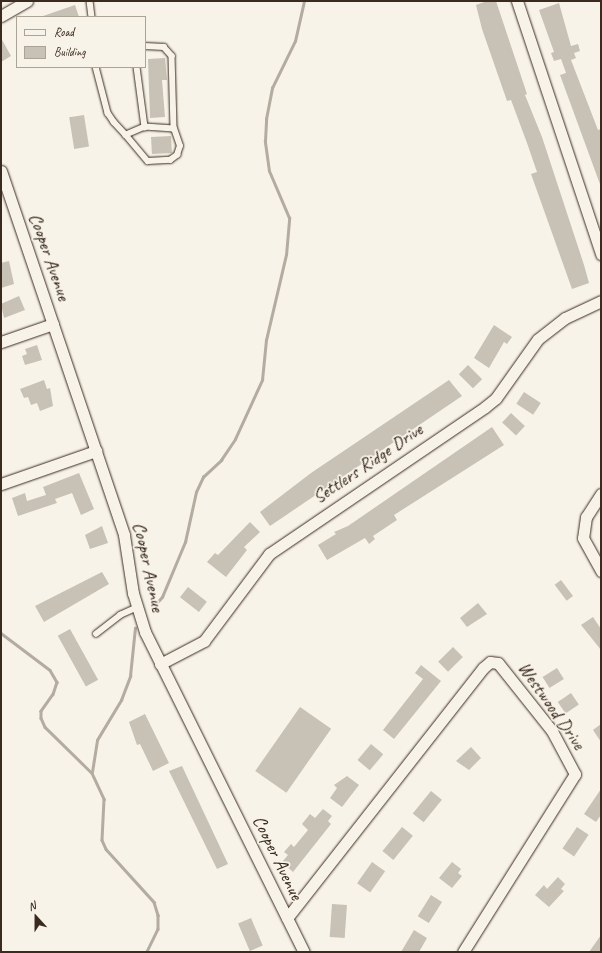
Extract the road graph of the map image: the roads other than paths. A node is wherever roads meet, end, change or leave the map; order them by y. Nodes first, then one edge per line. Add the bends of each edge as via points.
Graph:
1 (27, 1) edge
2 (90, 1) edge
3 (517, 1) edge
4 (1, 16) edge
5 (92, 16) edge
6 (146, 46) edge
7 (96, 68) edge
8 (137, 68) edge
9 (145, 127) junction
10 (174, 129) junction
11 (126, 135) junction
12 (1, 172) edge
13 (601, 254) edge
14 (601, 301) edge
15 (53, 324) junction
16 (1, 342) edge
17 (96, 452) junction
18 (1, 484) edge
19 (601, 494) edge
20 (601, 571) edge
21 (136, 608) junction
22 (96, 634) dead end
23 (160, 664) junction
24 (287, 918) junction
25 (304, 952) edge
26 (463, 952) edge

1 - 4 street
2 - 5 lane
3 - 13 street
6 - 10 lane via 164,47 172,56
7 - 11 lane via 103,103
8 - 9 lane
9 - 10 lane
9 - 11 lane
10 - 11 lane via 180,146 177,155 170,160 148,161
12 - 15 street, Cooper Avenue
14 - 23 street, Settlers Ridge Drive via 565,318 538,339 496,398 270,554 204,641
15 - 16 street
15 - 17 street, Cooper Avenue
17 - 18 street
17 - 21 street, Cooper Avenue via 124,535
19 - 20 street via 586,517 583,538
21 - 22 lane via 120,615
21 - 23 street, Cooper Avenue
23 - 24 street, Cooper Avenue
24 - 25 street, Cooper Avenue
24 - 26 street, Westwood Drive via 483,668 490,662 498,663 552,731 575,774

